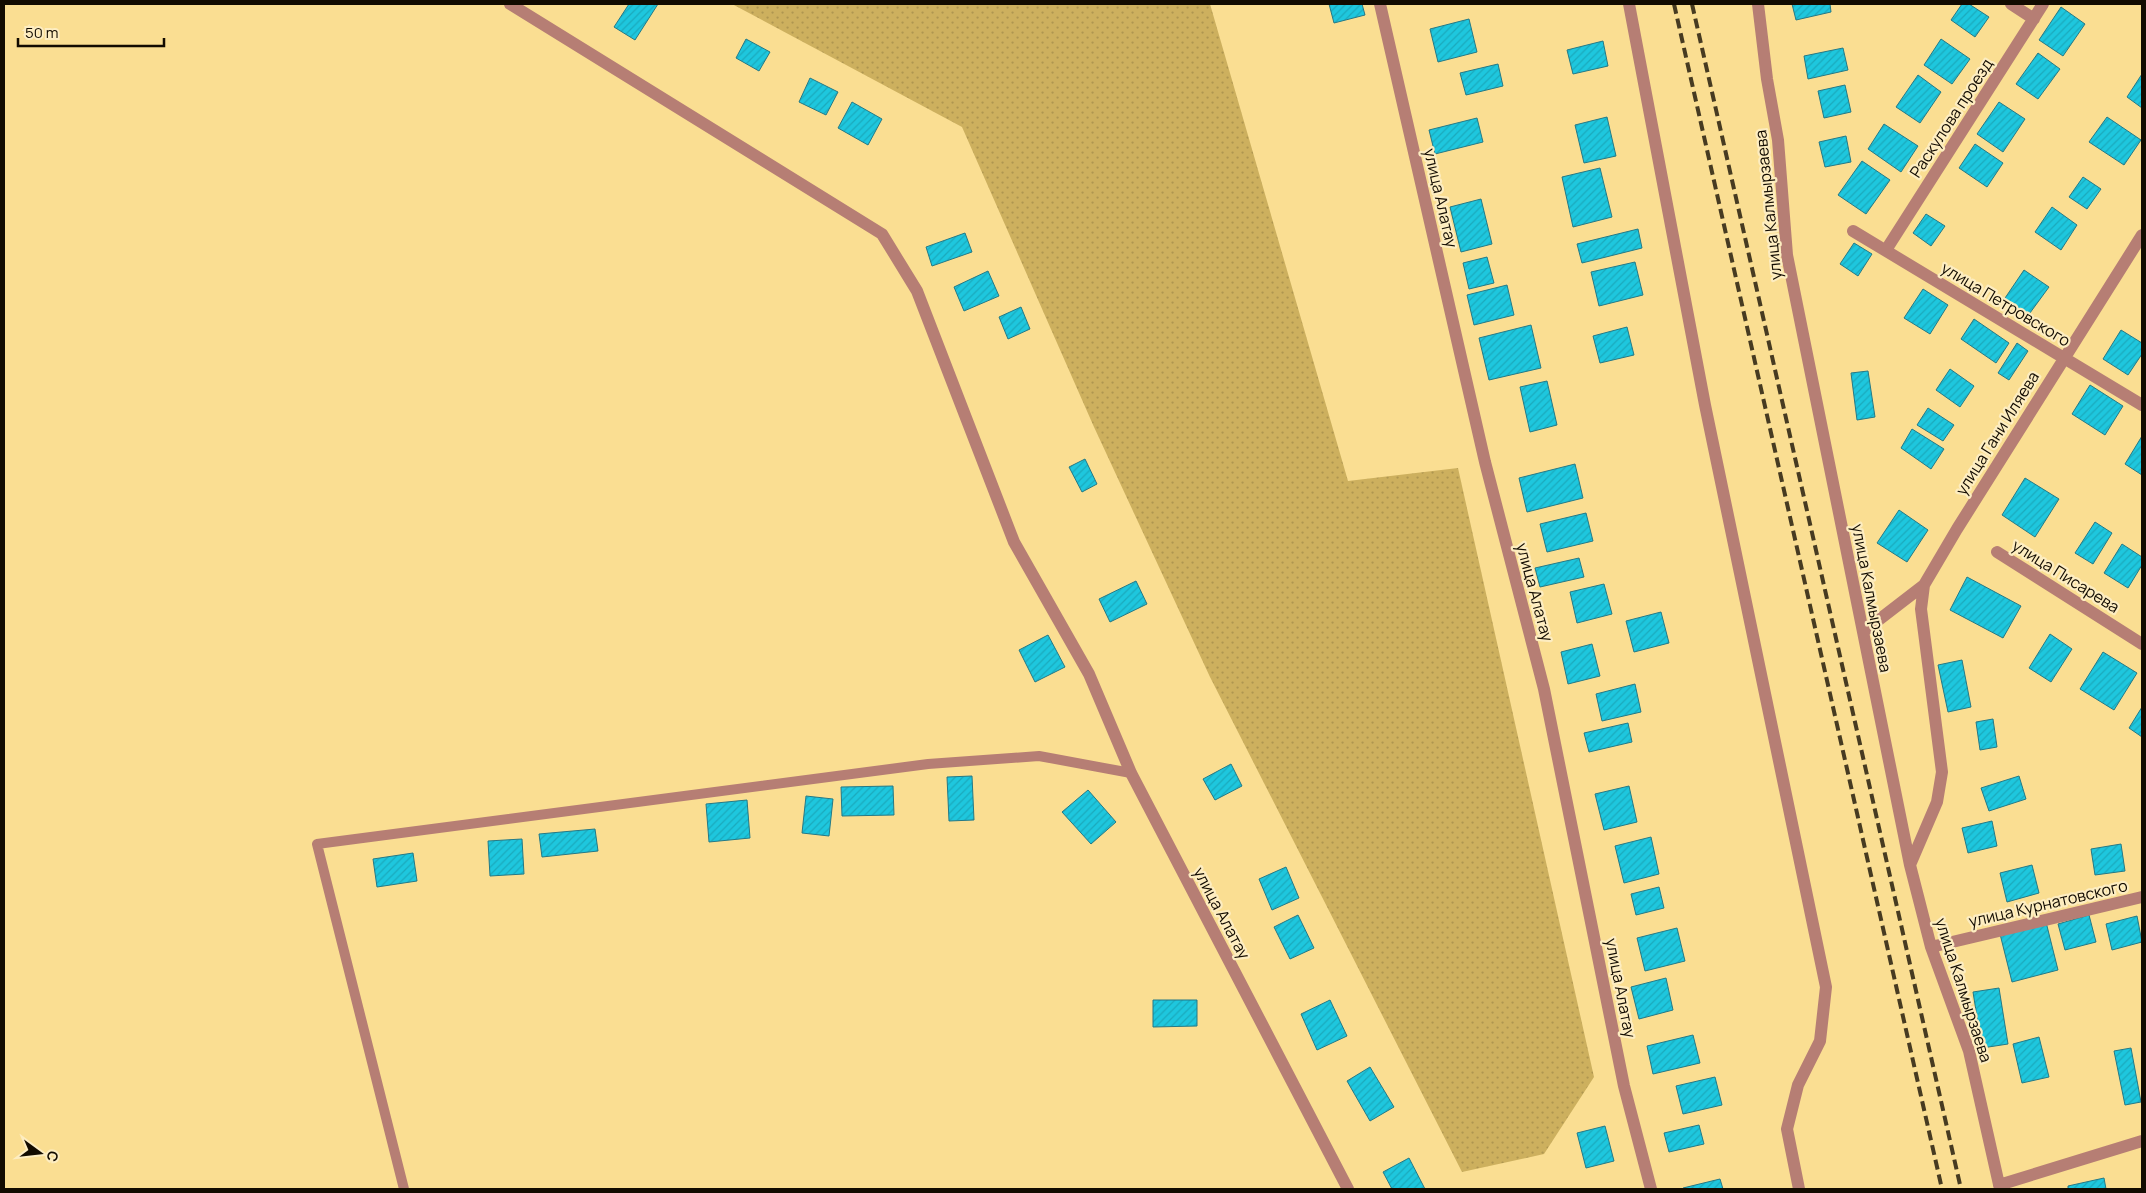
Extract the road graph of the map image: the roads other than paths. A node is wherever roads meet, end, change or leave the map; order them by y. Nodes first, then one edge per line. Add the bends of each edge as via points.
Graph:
1 (510, 4) edge
2 (1380, 4) edge
3 (1629, 4) edge
4 (1758, 4) edge
5 (2011, 4) edge
6 (2044, 4) edge
7 (2034, 19) junction
8 (1853, 231) dead end
9 (2142, 235) edge
10 (1886, 250) junction
11 (2064, 357) junction
12 (2142, 405) edge
13 (1997, 552) dead end
14 (1924, 585) junction
15 (1863, 632) junction
16 (2142, 644) edge
17 (1131, 773) junction
18 (1910, 865) junction
19 (2142, 898) edge
20 (1931, 947) junction
21 (2142, 1141) edge
22 (2000, 1187) edge
23 (404, 1189) edge
24 (1348, 1189) edge
25 (1651, 1189) edge
26 (1799, 1189) edge

1 - 17 street, улица Алатау via 882,234 917,291 1014,542 1089,674
2 - 25 street, улица Алатау via 1485,462 1544,690 1624,1086
3 - 26 street via 1706,405 1826,988 1820,1041 1798,1085 1787,1129
4 - 15 street, улица Калмырзаева via 1778,140 1787,255
5 - 7 street
6 - 7 street, Раскулова проезд
7 - 10 street, Раскулова проезд
8 - 10 street, улица Петровского
9 - 11 street, улица Гани Иляева
10 - 11 street, улица Петровского
11 - 12 street, улица Петровского
11 - 14 street, улица Гани Иляева
13 - 16 street, улица Писарева
14 - 15 street, улица Гани Иляева
14 - 18 street via 1921,609 1942,772 1937,802
15 - 18 street, улица Калмырзаева
17 - 23 lane via 1040,756 928,764 317,844
17 - 24 street, улица Алатау
18 - 20 street, улица Калмырзаева
19 - 20 street, улица Курнатовского
20 - 22 street, улица Калмырзаева via 1970,1051
21 - 22 street

